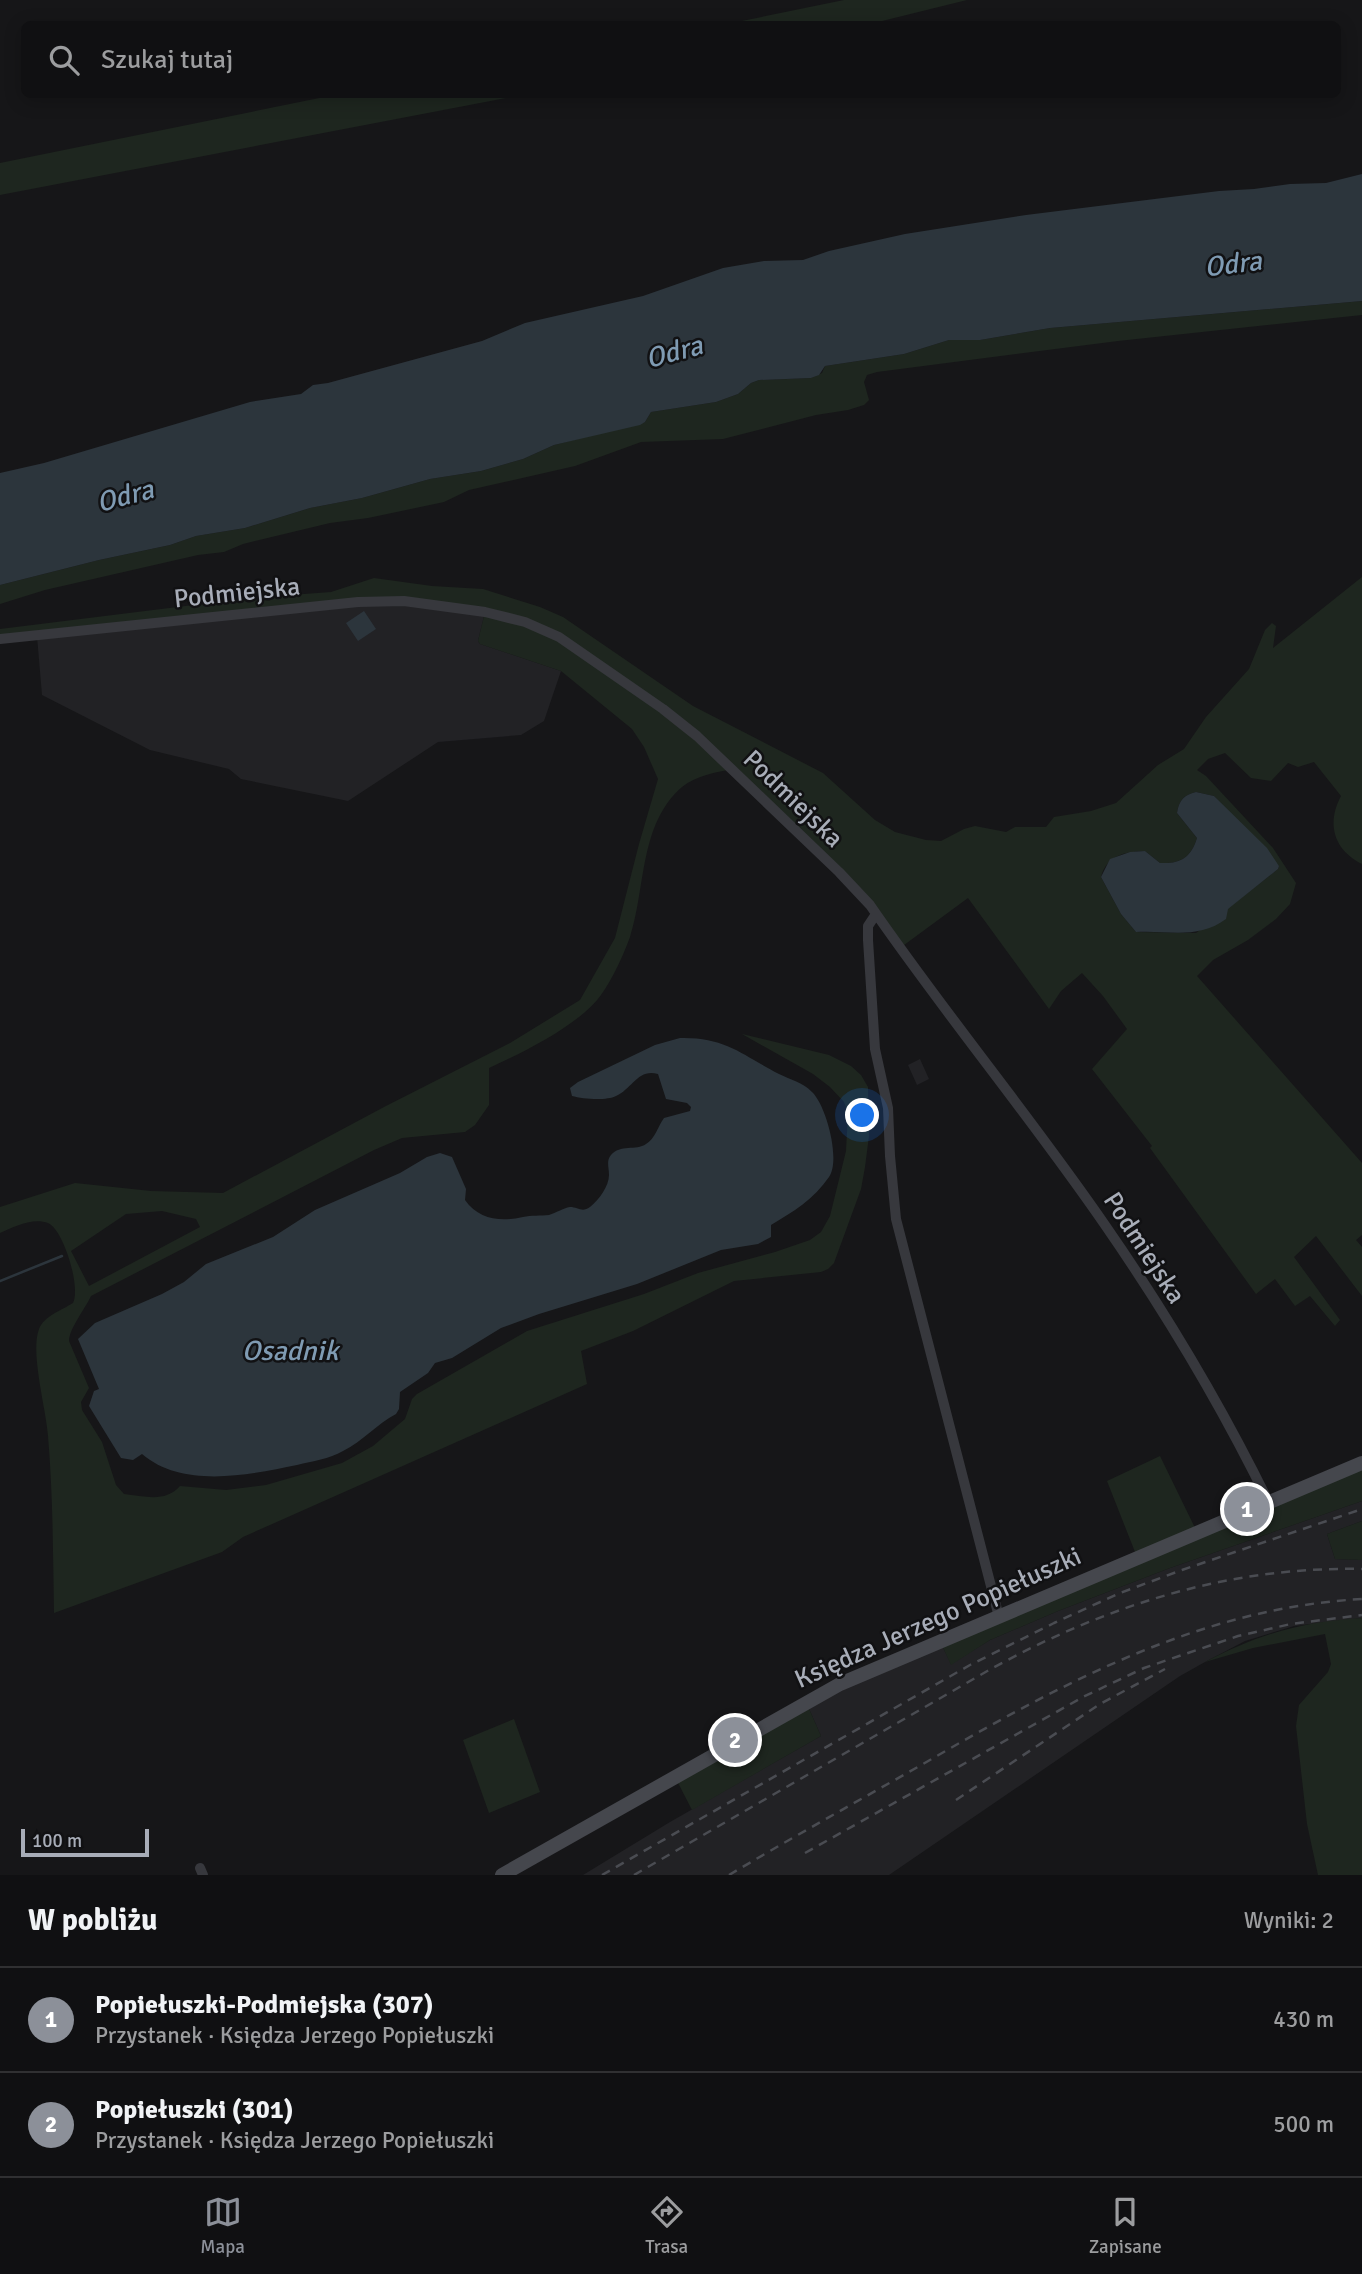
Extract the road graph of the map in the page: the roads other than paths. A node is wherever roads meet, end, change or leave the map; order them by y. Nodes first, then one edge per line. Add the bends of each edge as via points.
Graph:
1 (0, 639) edge
2 (876, 914) junction
3 (1362, 1463) edge
4 (1263, 1505) junction
5 (999, 1616) junction
6 (502, 1875) edge

1 - 2 street, Podmiejska via 381,600 509,617 559,637 679,721
2 - 4 street, Podmiejska via 1105,1225 1230,1425
2 - 5 street via 868,940 875,1049 888,1108 896,1219
3 - 4 main road, Księdza Jerzego Popiełuszki
4 - 5 main road, Księdza Jerzego Popiełuszki
5 - 6 main road, Księdza Jerzego Popiełuszki via 840,1684

